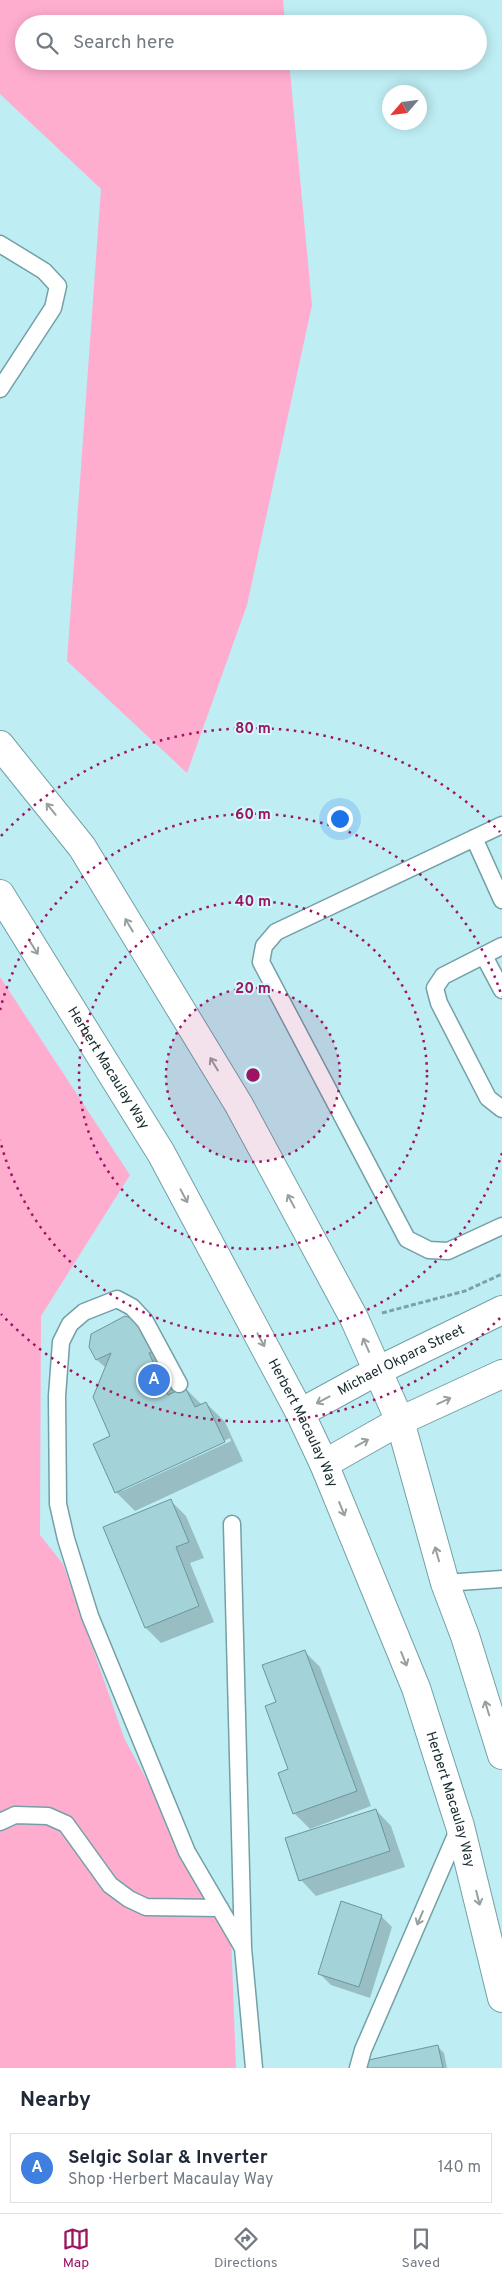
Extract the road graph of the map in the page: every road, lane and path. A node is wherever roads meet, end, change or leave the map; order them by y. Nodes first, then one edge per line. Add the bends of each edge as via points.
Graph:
1 (0, 244) edge
2 (0, 389) edge
3 (0, 746) edge
4 (502, 824) edge
5 (474, 838) junction
6 (4, 900) edge
7 (502, 900) edge
8 (502, 946) edge
9 (484, 956) junction
10 (502, 990) edge
11 (502, 1109) edge
12 (502, 1226) edge
13 (502, 1274) edge
14 (502, 1310) edge
15 (354, 1318) junction
16 (377, 1372) junction
17 (502, 1374) edge
18 (179, 1384) dead end
19 (300, 1413) junction
20 (400, 1421) junction
21 (324, 1464) junction
22 (232, 1524) dead end
23 (502, 1579) edge
24 (445, 1583) junction
25 (502, 1755) edge
26 (0, 1822) edge
27 (460, 1826) junction
28 (220, 1908) junction
29 (243, 1948) junction
30 (502, 1998) edge
31 (254, 2068) edge
32 (358, 2068) edge

1 - 2 lane via 44,271 58,286 53,308
15 -> 3 main road via 239,1105 82,847
4 - 5 lane
5 - 7 lane
5 - 12 lane via 276,932 264,946 261,962 407,1239 428,1250 448,1251
6 -> 19 main road, Herbert Macaulay Way via 161,1154
8 - 9 lane
9 - 10 lane
9 - 11 lane via 443,976 435,988 439,1003 488,1098
13 - 15 path via 465,1291
14 - 16 main road, Michael Okpara Street
16 -> 15 main road
16 -> 19 main road, Michael Okpara Street
16 - 20 main road
20 -> 17 main road
18 - 28 lane via 145,1321 132,1306 117,1300 84,1312 70,1324 62,1342 57,1396 58,1504 90,1616 187,1852
19 - 21 main road, Herbert Macaulay Way
21 -> 20 main road
24 -> 20 main road
21 -> 27 main road, Herbert Macaulay Way via 416,1688
22 - 29 lane
23 - 24 lane
25 -> 24 main road
26 - 28 lane via 15,1815 48,1816 66,1824 110,1885 146,1907
27 -> 30 main road, Herbert Macaulay Way
27 -> 32 lane via 362,2050
28 - 29 lane
29 - 31 lane

